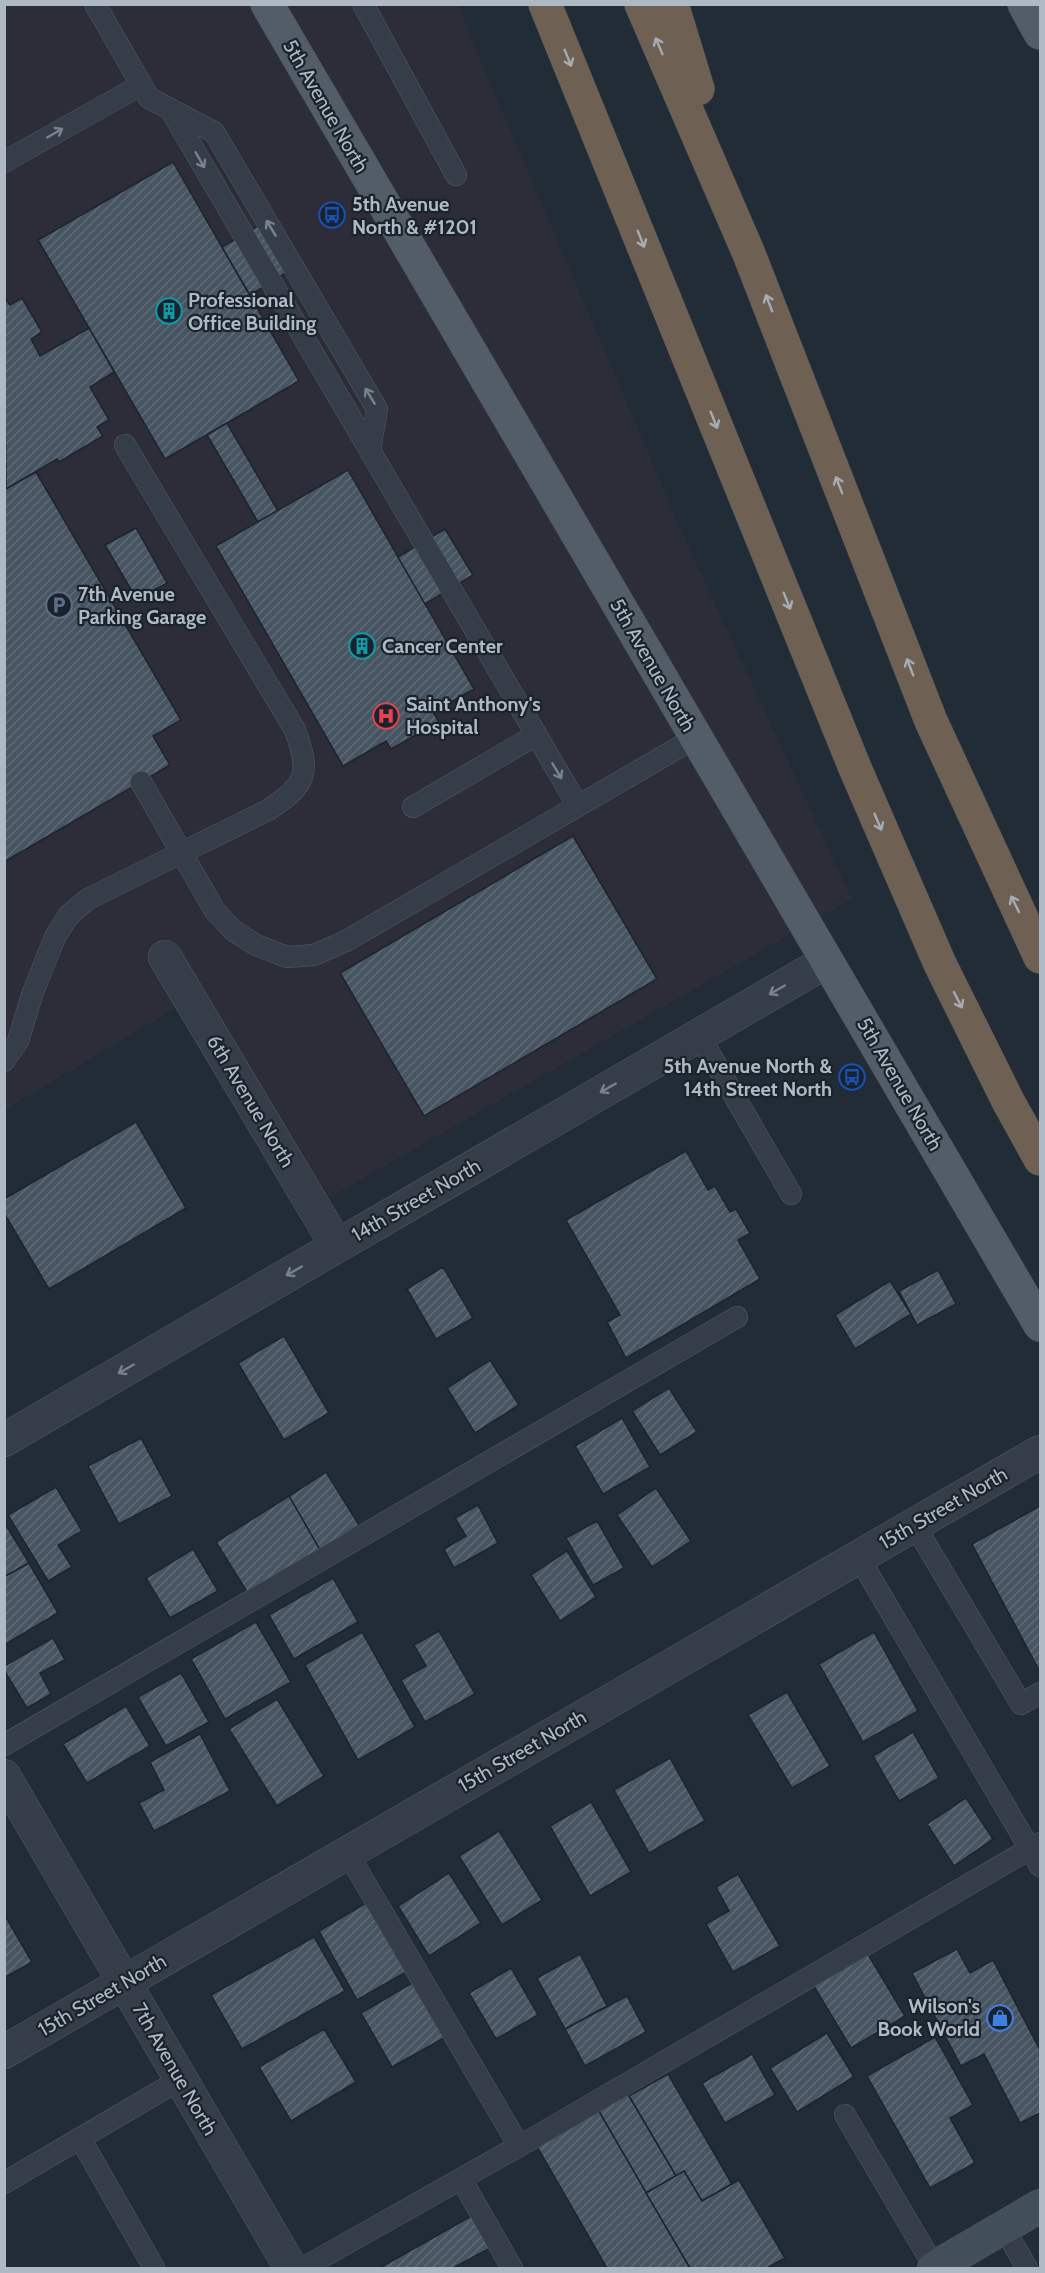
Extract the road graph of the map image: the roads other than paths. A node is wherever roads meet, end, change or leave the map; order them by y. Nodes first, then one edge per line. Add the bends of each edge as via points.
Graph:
1 (267, 4) edge
2 (363, 4) edge
3 (545, 4) edge
4 (641, 4) edge
5 (672, 4) edge
6 (1024, 4) edge
7 (104, 8) edge
8 (1041, 33) edge
9 (141, 84) junction
10 (4, 162) edge
11 (456, 176) dead end
12 (750, 254) junction
13 (125, 445) dead end
14 (536, 735) junction
15 (695, 738) junction
16 (141, 782) dead end
17 (578, 806) junction
18 (413, 807) dead end
19 (183, 853) junction
20 (165, 957) dead end
21 (1041, 957) edge
22 (827, 961) junction
23 (699, 1035) junction
24 (4, 1061) edge
25 (1041, 1159) edge
26 (791, 1194) dead end
27 (337, 1246) junction
28 (737, 1317) dead end
29 (1041, 1325) edge
30 (4, 1440) edge
31 (1041, 1452) edge
32 (914, 1524) junction
33 (858, 1556) junction
34 (1041, 1693) edge
35 (4, 1745) edge
36 (4, 1776) edge
37 (347, 1852) junction
38 (1037, 1853) edge
39 (124, 1981) junction
40 (4, 2052) edge
41 (181, 2079) junction
42 (845, 2115) dead end
43 (80, 2138) junction
44 (519, 2146) junction
45 (461, 2179) junction
46 (4, 2183) edge
47 (1041, 2206) edge
48 (1004, 2228) junction
49 (154, 2268) edge
50 (291, 2268) edge
51 (303, 2268) edge
52 (512, 2268) edge
53 (935, 2268) edge
54 (1028, 2268) edge

1 - 15 main road, 5th Avenue North
2 - 11 lane
3 -> 25 highway via 855,768 940,964
12 -> 4 highway
5 - 12 highway
6 - 8 main road
7 - 9 lane
10 -> 9 lane
9 - 14 lane via 149,98 214,132 377,409 370,452
21 -> 12 highway via 931,722
13 - 19 lane via 295,730 304,756 301,784 286,798
14 -> 17 lane
14 - 18 lane
15 - 17 lane
15 - 22 main road, 5th Avenue North
16 - 19 lane
17 - 19 lane via 345,941 314,955 287,957 234,931 215,911
19 - 24 lane via 87,899 69,915 36,983 18,1041
20 - 27 street, 6th Avenue North
22 -> 23 street, 14th Street North
22 - 29 main road, 5th Avenue North
23 - 26 lane
23 -> 27 street, 14th Street North
27 -> 30 street, 14th Street North
28 - 35 lane
31 - 32 street, 15th Street North
32 - 33 street, 15th Street North
32 - 34 lane via 1021,1704
33 - 37 street, 15th Street North
33 - 38 lane
36 - 39 street, 7th Avenue North
37 - 39 street, 15th Street North
37 - 44 lane
38 - 44 lane
39 - 40 street, 15th Street North
39 - 41 street, 7th Avenue North
41 - 43 lane
41 - 50 street, 7th Avenue North
42 - 53 lane
43 - 46 lane
43 - 49 lane
44 - 45 lane
45 - 51 lane
45 - 52 lane
47 - 48 street
48 - 53 street
48 - 54 lane

